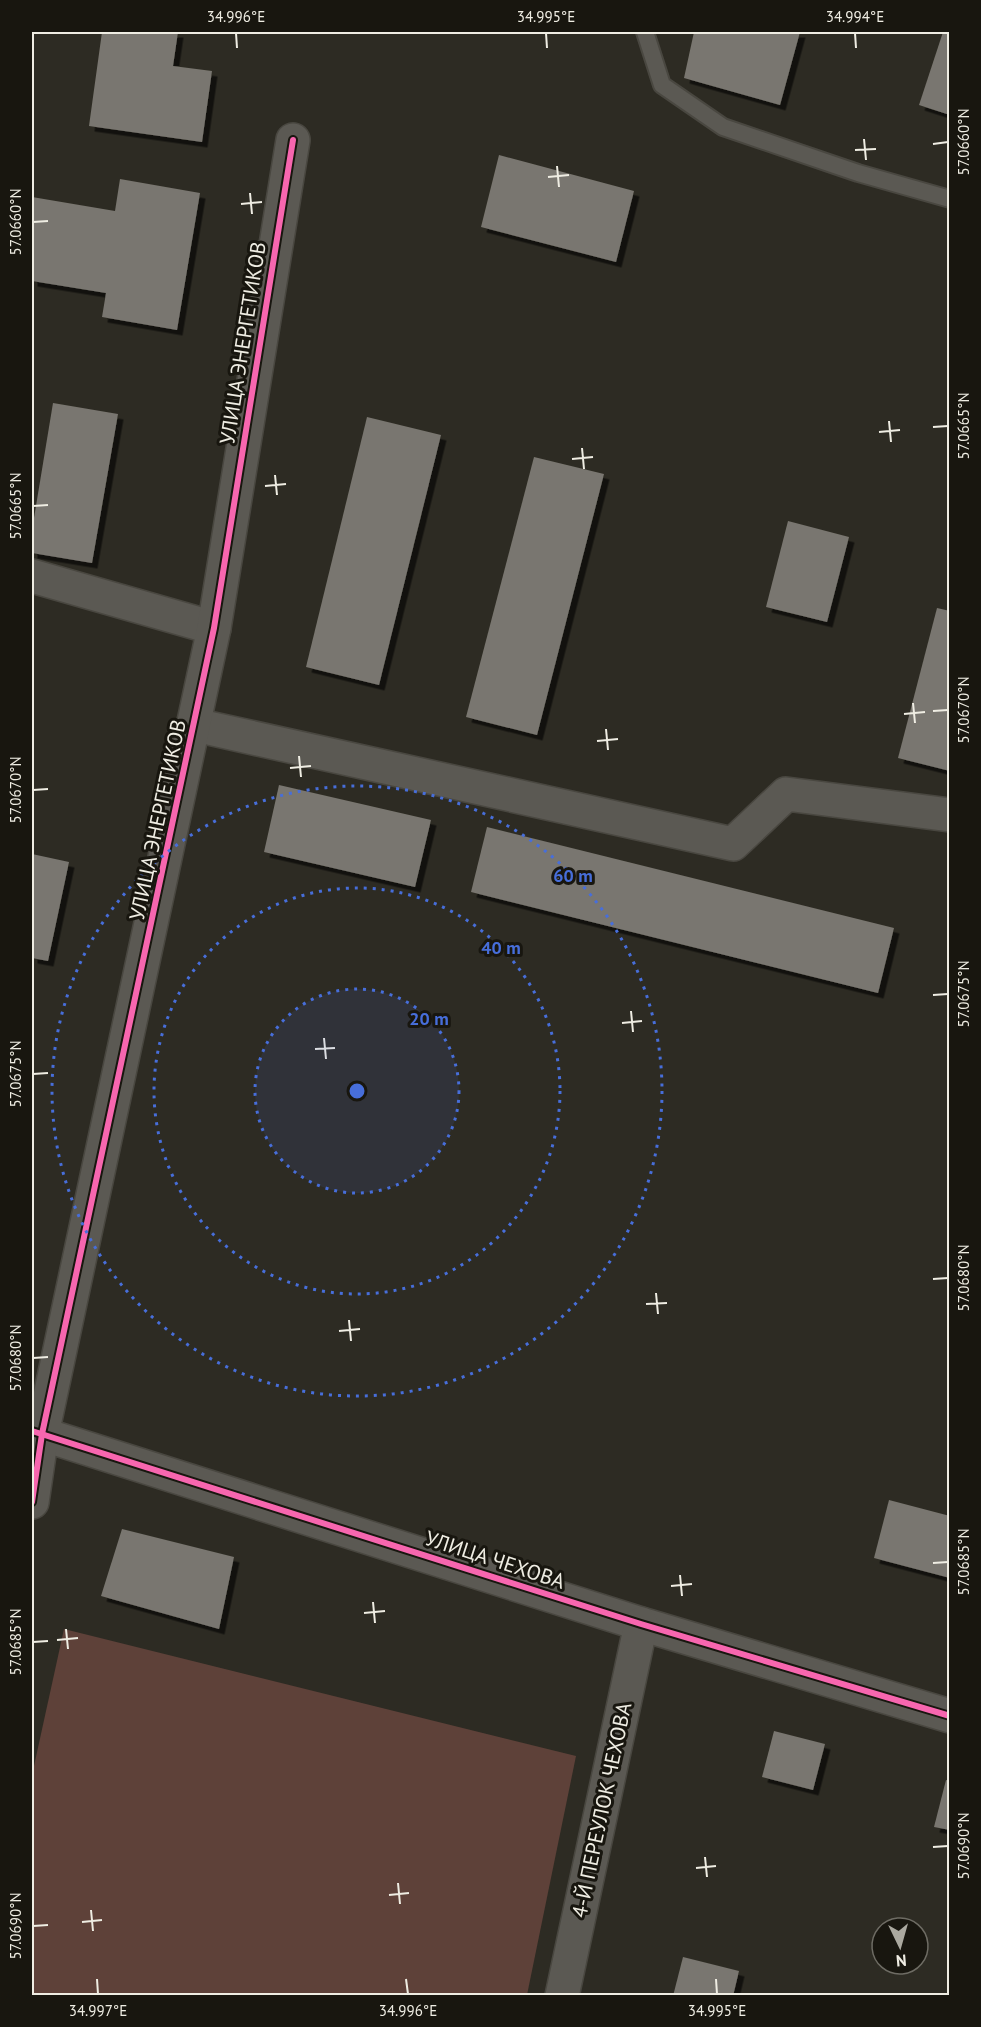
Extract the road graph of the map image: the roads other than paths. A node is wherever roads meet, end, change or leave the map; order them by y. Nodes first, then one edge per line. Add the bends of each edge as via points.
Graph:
1 (645, 32) edge
2 (293, 141) dead end
3 (950, 199) edge
4 (32, 576) edge
5 (214, 628) junction
6 (195, 725) junction
7 (950, 816) edge
8 (37, 1433) edge
9 (32, 1502) edge
10 (641, 1624) junction
11 (950, 1716) edge
12 (562, 1995) edge

1 - 3 lane via 662,85 723,127 858,173
2 - 5 street, УЛИЦА ЭНЕРГЕТИКОВ
4 - 5 street
5 - 6 street, УЛИЦА ЭНЕРГЕТИКОВ
6 - 7 street, УЛИЦА ЭНЕРГЕТИКОВ via 733,844 786,794
6 - 8 street, УЛИЦА ЭНЕРГЕТИКОВ
8 - 9 street, УЛИЦА ЭНЕРГЕТИКОВ
8 - 10 street, УЛИЦА ЧЕХОВА
10 - 11 street, УЛИЦА ЧЕХОВА
10 - 12 street, 4-Й ПЕРЕУЛОК ЧЕХОВА

